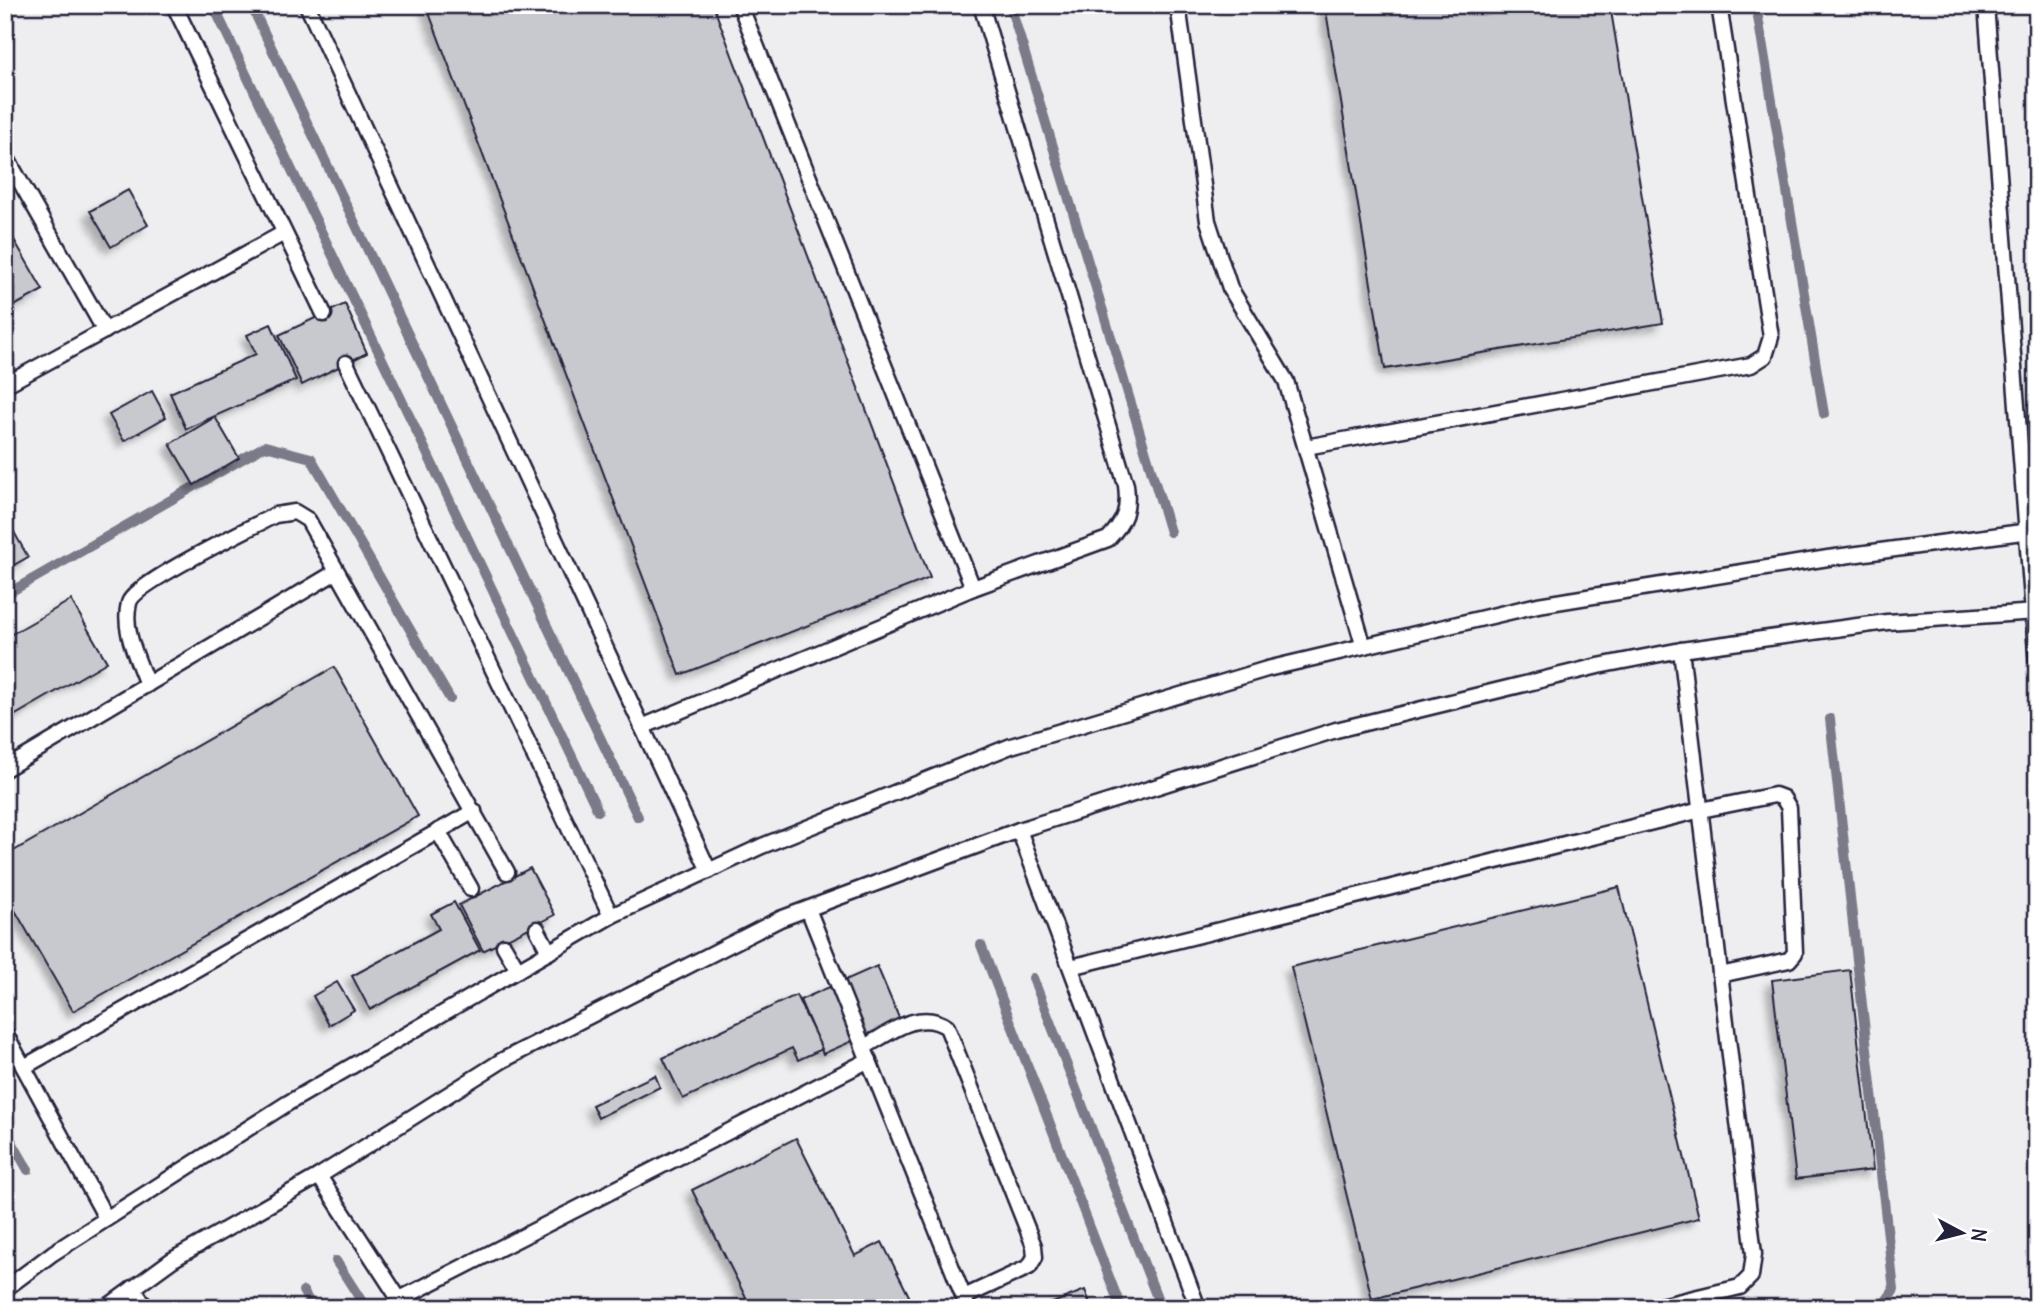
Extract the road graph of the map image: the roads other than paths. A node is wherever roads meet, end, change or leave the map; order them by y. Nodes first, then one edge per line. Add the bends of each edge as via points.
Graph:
1 (174, 5) edge
2 (307, 5) edge
3 (740, 5) edge
4 (981, 5) edge
5 (1178, 5) edge
6 (1719, 5) edge
7 (1986, 5) edge
8 (5, 155) edge
9 (284, 233) junction
10 (324, 314) dead end
11 (105, 331) junction
12 (346, 363) dead end
13 (5, 385) edge
14 (1306, 447) junction
15 (2031, 530) edge
16 (336, 572) junction
17 (973, 588) junction
18 (2034, 612) edge
19 (1363, 644) junction
20 (1681, 650) junction
21 (2037, 665) edge
22 (147, 685) junction
23 (642, 727) junction
24 (5, 769) edge
25 (1701, 810) junction
26 (474, 811) junction
27 (1019, 830) junction
28 (438, 831) junction
29 (709, 871) junction
30 (507, 872) dead end
31 (471, 889) dead end
32 (808, 909) junction
33 (611, 916) junction
34 (537, 929) dead end
35 (505, 946) dead end
36 (549, 952) junction
37 (1071, 967) junction
38 (518, 970) junction
39 (1720, 975) junction
40 (5, 1033) edge
41 (866, 1054) junction
42 (24, 1067) junction
43 (319, 1177) junction
44 (106, 1218) junction
45 (133, 1288) junction
46 (5, 1289) edge
47 (403, 1303) edge
48 (966, 1303) edge
49 (106, 1308) edge
50 (146, 1308) edge
51 (1198, 1308) edge
52 (1652, 1308) edge

1 - 9 lane
2 - 23 lane
3 - 17 lane
4 - 17 lane via 1126,485 1128,506 1124,522 1108,539
5 - 14 lane via 1208,221 1230,288 1286,381
6 - 14 lane via 1771,337 1765,356 1751,365
7 - 15 lane
8 - 11 lane
9 - 10 lane
9 - 11 lane
11 - 13 lane
12 - 33 lane
14 - 19 lane
15 - 18 lane
15 - 19 lane via 1538,605
16 - 22 lane
16 - 22 lane via 308,520 295,512 275,515 147,583 130,600 126,626
16 - 26 lane
17 - 23 lane
18 - 20 lane via 1887,622
18 - 21 lane
19 - 29 lane via 1011,746
20 - 25 lane
20 - 27 lane via 1336,730
22 - 24 lane
23 - 29 lane
25 - 37 lane
25 - 39 lane
25 - 39 lane via 1775,795 1789,808 1795,953 1789,960
26 - 28 lane
26 - 30 lane
27 - 32 lane
27 - 37 lane
28 - 31 lane
28 - 42 lane
29 - 33 lane
32 - 41 lane
32 - 43 lane via 502,1060
33 - 36 lane
34 - 36 lane
35 - 38 lane
36 - 38 lane
37 - 51 lane
38 - 44 lane via 288,1103
39 - 52 lane via 1754,1254 1751,1276 1740,1287
40 - 42 lane
41 - 47 lane
41 - 48 lane
41 - 48 lane via 918,1019 934,1018 947,1027 1035,1257 1029,1267
42 - 44 lane
43 - 45 lane via 172,1259
43 - 47 lane
44 - 46 lane
45 - 49 lane
45 - 50 lane

